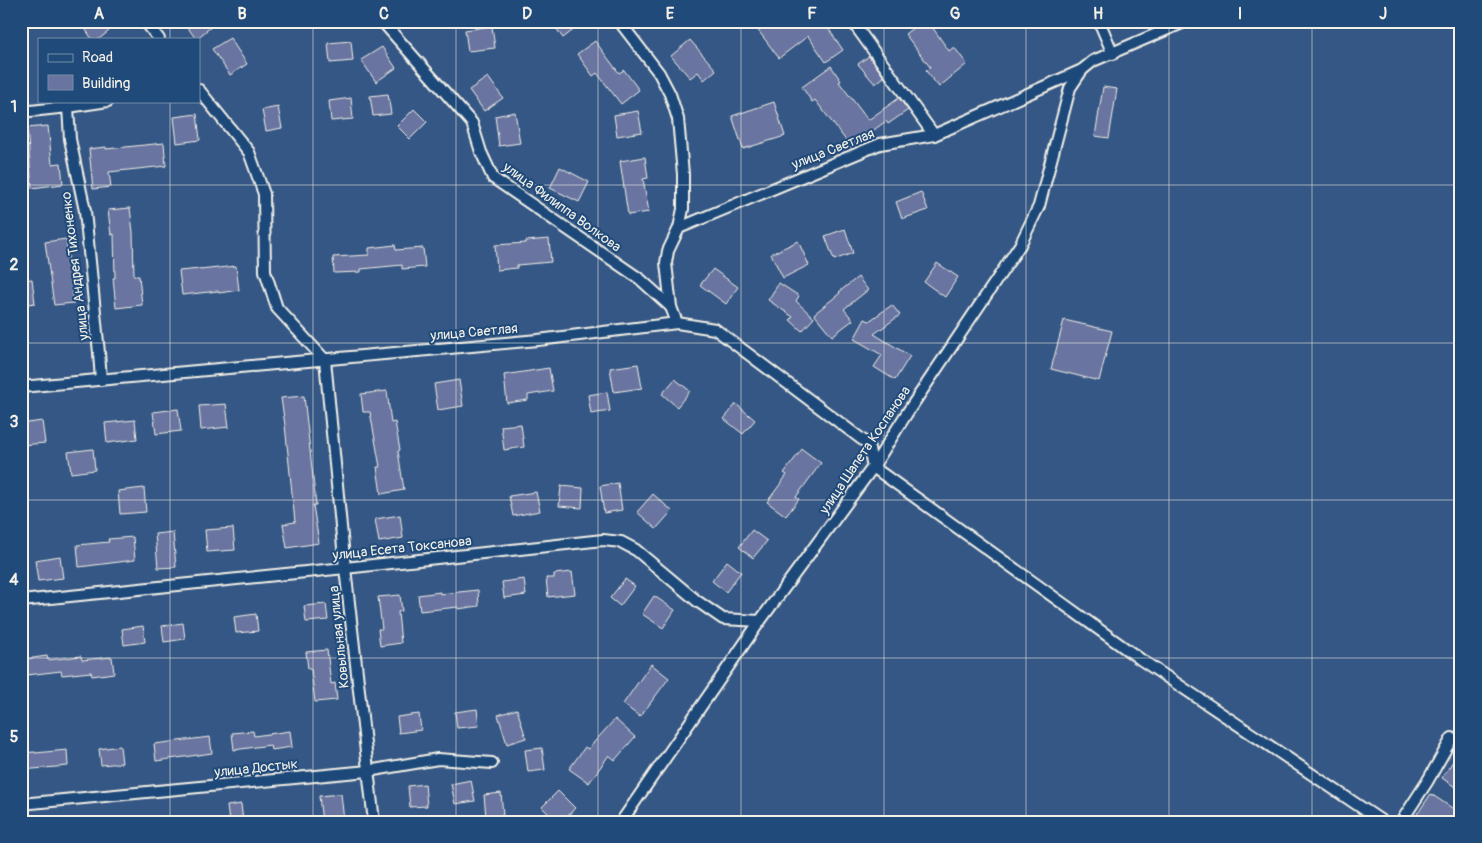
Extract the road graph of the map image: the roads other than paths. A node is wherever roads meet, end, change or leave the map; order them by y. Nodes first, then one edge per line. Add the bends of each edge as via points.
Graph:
1 (146, 21) edge
2 (382, 21) edge
3 (619, 21) edge
4 (852, 21) edge
5 (1099, 21) edge
6 (1186, 21) edge
7 (158, 38) edge
8 (1113, 54) junction
9 (1082, 70) junction
10 (200, 91) edge
11 (101, 102) edge
12 (68, 107) junction
13 (21, 112) edge
14 (934, 135) junction
15 (679, 228) junction
16 (671, 306) junction
17 (677, 323) junction
18 (325, 360) junction
19 (101, 380) junction
20 (21, 387) edge
21 (873, 467) junction
22 (345, 568) junction
23 (21, 601) edge
24 (760, 621) junction
25 (1452, 738) dead end
26 (492, 763) dead end
27 (368, 771) junction
28 (21, 804) edge
29 (374, 822) edge
30 (621, 822) edge
31 (1383, 822) edge
32 (1401, 822) edge

1 - 7 street
2 - 16 street, улица Филиппа Волкова via 472,123 493,178 640,279
3 - 15 street via 659,73 678,118 684,174
4 - 14 street
5 - 8 street
6 - 8 street, улица Светлая
8 - 9 street, улица Светлая
9 - 14 street, улица Светлая
9 - 21 street, улица Шапета Коспанова via 1070,88 1039,206 1020,246
10 - 18 street via 249,152 264,194 265,271 277,308
11 - 12 street
12 - 13 street
12 - 19 street, улица Андрея Тихоненко via 70,139 85,211
14 - 15 street, улица Светлая via 880,144
15 - 16 street via 666,263
16 - 17 street
17 - 18 street, улица Светлая
17 - 21 street, улица Светлая via 715,329 868,444
18 - 19 street, улица Светлая
18 - 22 street, Ковыльная улица
19 - 20 street, улица Светлая
21 - 24 street, улица Шапета Коспанова
21 - 31 street via 1140,659
22 - 23 street, улица Есета Токсанова
22 - 24 street, улица Есета Токсанова via 603,540 621,542 636,550 696,601 723,619
22 - 27 street, Ковыльная улица
24 - 30 street, улица Шапета Коспанова
25 - 32 street
26 - 27 street, улица Достык via 438,759
27 - 28 street, улица Достык
27 - 29 street, Ковыльная улица

